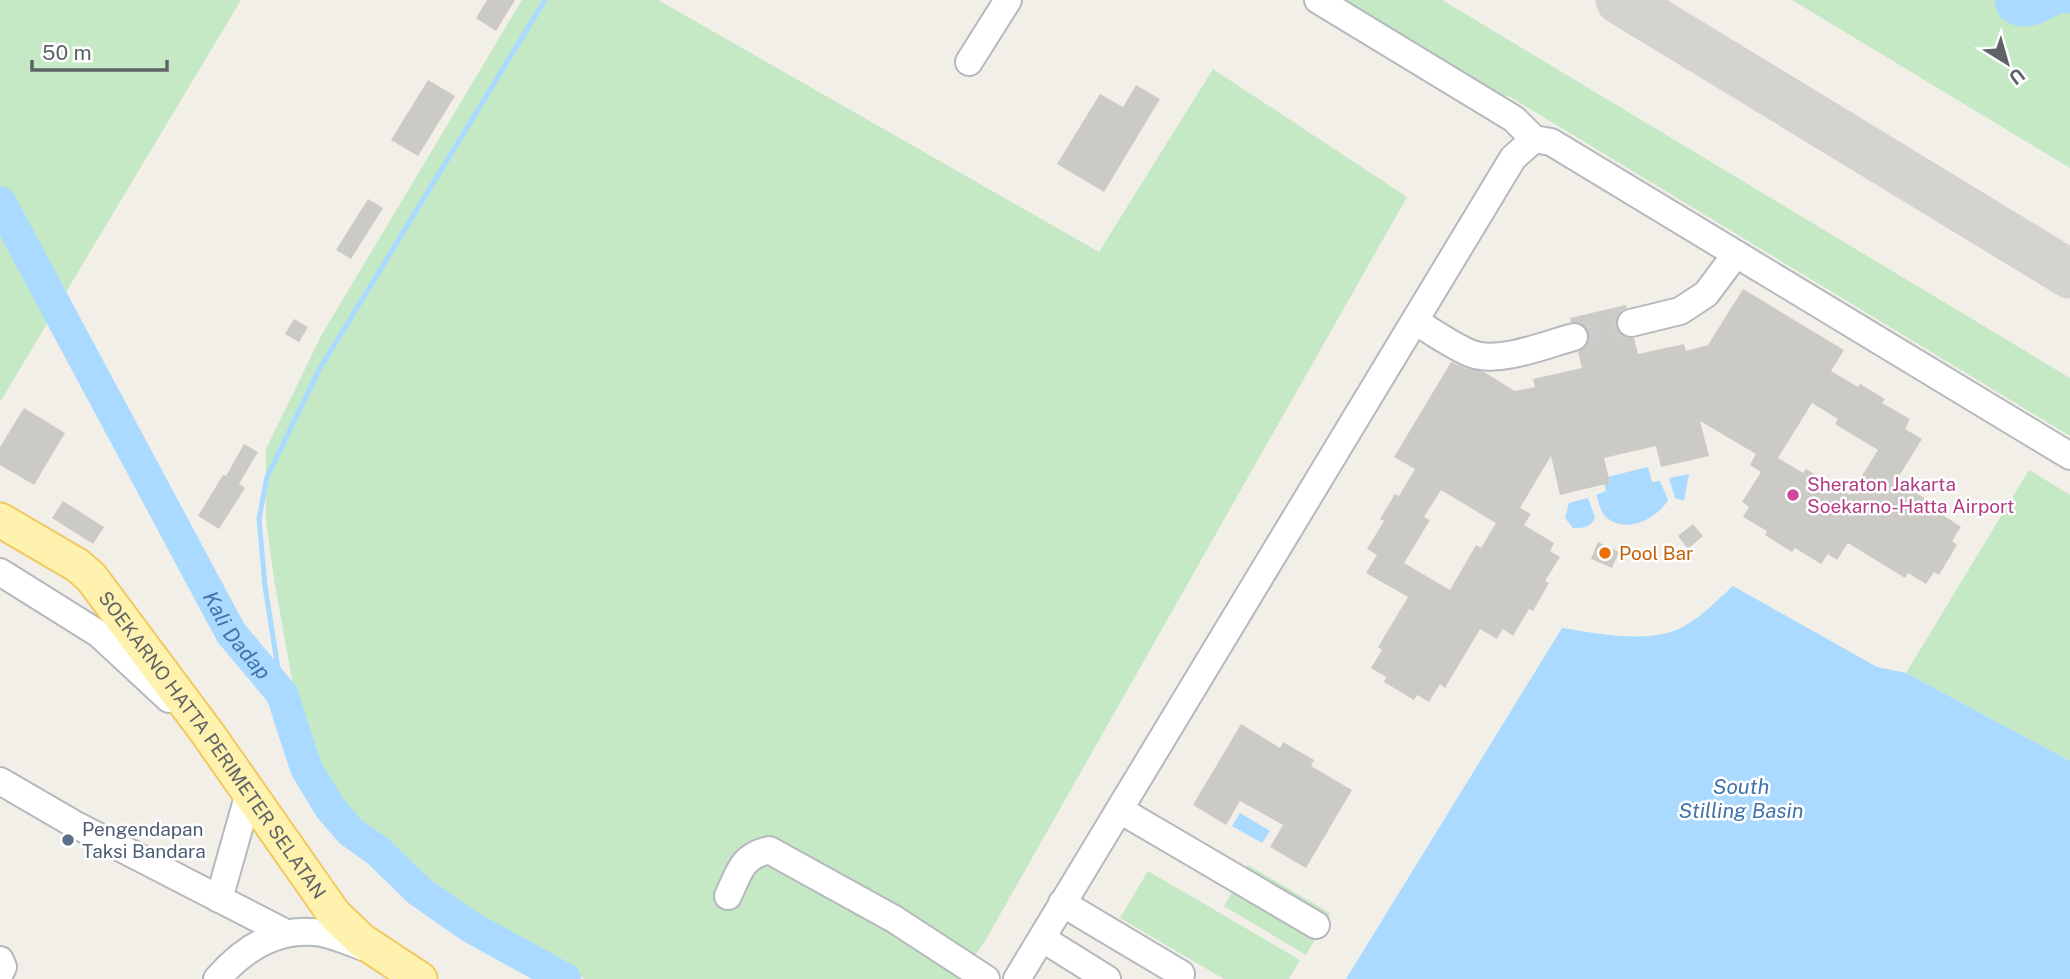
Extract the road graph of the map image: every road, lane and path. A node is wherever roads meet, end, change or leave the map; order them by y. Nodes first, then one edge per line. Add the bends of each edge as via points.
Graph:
1 (1008, 0) edge
2 (1318, 0) edge
3 (969, 62) dead end
4 (1534, 139) junction
5 (1736, 254) junction
6 (1415, 321) junction
7 (1631, 323) tunnel mouth
8 (1574, 337) tunnel mouth
9 (2070, 456) edge
10 (0, 520) edge
11 (0, 572) edge
12 (208, 734) junction
13 (0, 781) edge
14 (248, 793) junction
15 (1120, 810) junction
16 (728, 896) dead end
17 (219, 899) junction
18 (1062, 903) junction
19 (1316, 925) dead end
20 (286, 933) junction
21 (1043, 939) junction
22 (376, 952) junction
23 (0, 960) edge
24 (0, 973) edge
25 (1181, 974) dead end
26 (217, 979) edge
27 (420, 979) edge
28 (986, 979) edge
29 (1017, 979) edge
30 (1107, 979) edge

1 - 3 street
2 - 4 street via 1514,119
4 - 5 street via 1551,142
4 - 6 street via 1513,158
5 - 7 street via 1706,295 1680,311
5 - 9 street
6 - 8 street via 1474,354 1488,357
6 - 15 street
10 - 12 main road, SOEKARNO HATTA PERIMETER SELATAN via 91,577
11 - 12 street via 99,634
12 - 14 main road, SOEKARNO HATTA PERIMETER SELATAN
13 - 17 street
14 - 17 street
14 - 22 main road, SOEKARNO HATTA PERIMETER SELATAN via 334,914
15 - 18 street
15 - 19 street
16 - 28 street via 744,861 769,850 894,919
17 - 20 street
18 - 21 street
18 - 25 street
20 - 22 street via 321,933
20 - 26 street via 246,951
21 - 29 street
21 - 30 street
22 - 27 main road, SOEKARNO HATTA PERIMETER SELATAN
23 - 24 street

